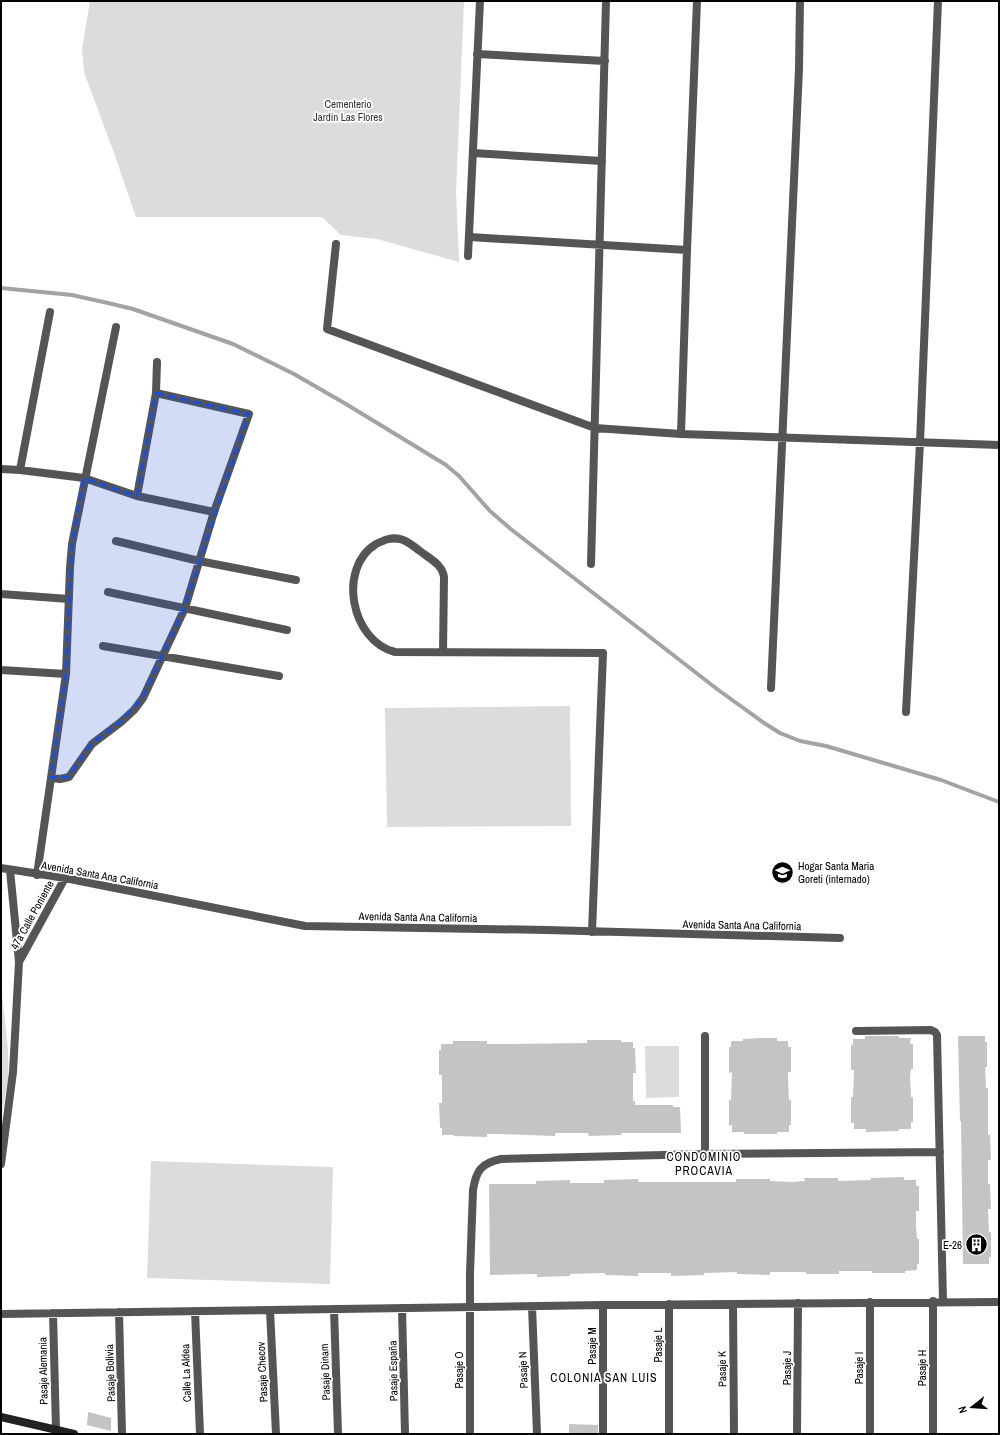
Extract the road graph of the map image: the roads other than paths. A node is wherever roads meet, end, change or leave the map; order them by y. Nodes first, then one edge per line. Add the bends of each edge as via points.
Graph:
1 (480, 1) edge
2 (606, 1) edge
3 (697, 1) edge
4 (800, 1) edge
5 (938, 1) edge
6 (477, 54) junction
7 (605, 61) junction
8 (473, 153) junction
9 (602, 161) junction
10 (469, 237) junction
11 (336, 244) dead end
12 (600, 245) junction
13 (687, 250) junction
14 (468, 256) dead end
15 (50, 312) dead end
16 (116, 327) dead end
17 (157, 362) dead end
18 (156, 393) junction
19 (595, 428) junction
20 (681, 434) junction
21 (783, 436) junction
22 (920, 442) junction
23 (999, 445) edge
24 (1, 469) edge
25 (20, 470) junction
26 (84, 478) junction
27 (137, 496) junction
28 (214, 512) junction
29 (116, 541) dead end
30 (199, 561) junction
31 (591, 564) dead end
32 (296, 580) dead end
33 (108, 592) dead end
34 (1, 594) edge
35 (69, 599) junction
36 (185, 608) junction
37 (287, 630) dead end
38 (104, 646) dead end
39 (443, 652) junction
40 (162, 656) junction
41 (1, 670) edge
42 (66, 674) junction
43 (279, 676) dead end
44 (771, 688) dead end
45 (906, 712) dead end
46 (52, 778) junction
47 (1, 868) edge
48 (10, 870) junction
49 (37, 875) junction
50 (65, 878) junction
51 (592, 932) junction
52 (840, 938) dead end
53 (18, 962) junction
54 (856, 1031) dead end
55 (705, 1036) dead end
56 (940, 1152) junction
57 (705, 1154) junction
58 (1, 1164) edge
59 (870, 1302) junction
60 (933, 1302) junction
61 (943, 1302) junction
62 (999, 1302) edge
63 (798, 1303) junction
64 (669, 1304) junction
65 (732, 1304) junction
66 (603, 1305) junction
67 (532, 1306) junction
68 (470, 1307) junction
69 (402, 1308) junction
70 (334, 1309) junction
71 (270, 1310) junction
72 (195, 1311) junction
73 (119, 1312) junction
74 (53, 1313) junction
75 (1, 1314) edge
76 (1, 1417) edge
77 (56, 1430) junction
78 (74, 1434) edge
79 (122, 1434) edge
80 (200, 1434) edge
81 (276, 1434) edge
82 (338, 1434) edge
83 (405, 1434) edge
84 (470, 1434) edge
85 (537, 1434) edge
86 (603, 1434) edge
87 (669, 1434) edge
88 (734, 1434) edge
89 (797, 1434) edge
90 (870, 1434) edge
91 (933, 1434) edge

1 - 6 street
2 - 7 street
3 - 13 street
4 - 21 street
5 - 22 street
6 - 7 street
6 - 8 street
7 - 9 street
8 - 9 street
8 - 10 street
9 - 12 street
10 - 12 street
10 - 14 street
11 - 19 street via 327,329
12 - 13 street
12 - 19 street
13 - 20 street
15 - 25 street
16 - 26 street
17 - 18 street
18 - 27 street
18 - 28 street via 249,414
19 - 20 street
19 - 31 street
20 - 21 street
21 - 22 street
21 - 44 street
22 - 23 street
22 - 45 street
24 - 25 street
25 - 26 street
26 - 27 street
26 - 35 street via 72,544
27 - 28 street
28 - 30 street
29 - 30 street
30 - 32 street
30 - 36 street
33 - 36 street
34 - 35 street
35 - 42 street
36 - 37 street
36 - 40 street
38 - 40 street
39 - 39 street via 395,652 381,647 370,637 358,614 353,585 357,566 369,549 384,540 401,539 440,566 444,577
39 - 51 street via 603,653
40 - 43 street
40 - 46 street via 143,698 134,710 92,744 69,777 60,780
41 - 42 street
42 - 46 street
46 - 49 street
47 - 48 street, Avenida Santa Ana California
48 - 49 street, Avenida Santa Ana California
48 - 53 street, 47a Calle Poniente
49 - 50 street, Avenida Santa Ana California
50 - 51 street, Avenida Santa Ana California via 305,926
50 - 53 street, 47a Calle Poniente
51 - 52 street, Avenida Santa Ana California
53 - 58 street, 47a Calle Poniente via 13,1072
54 - 56 street via 928,1030 936,1033
55 - 57 street
56 - 57 street, Pasaje O
56 - 61 street
57 - 68 street, Pasaje O via 501,1159 484,1165 475,1180 473,1190
59 - 60 street
59 - 63 street
59 - 90 street, Pasaje I
60 - 61 street
60 - 91 street, Pasaje H
61 - 62 street
63 - 65 street
63 - 89 street, Pasaje J
64 - 65 street
64 - 66 street
64 - 87 street, Pasaje L
65 - 88 street, Pasaje K
66 - 67 street
66 - 86 street, Pasaje M
67 - 68 street
67 - 85 street, Pasaje N
68 - 69 street
68 - 84 street, Pasaje O
69 - 70 street
69 - 83 street, Pasaje España
70 - 71 street
70 - 82 street, Pasaje Dinam
71 - 72 street
71 - 81 street, Pasaje Checov
72 - 73 street
72 - 80 street, Calle La Aldea
73 - 74 street
73 - 79 street, Pasaje Bolivia
74 - 75 street
74 - 77 street, Pasaje Alemania
76 - 77 street
77 - 78 street

